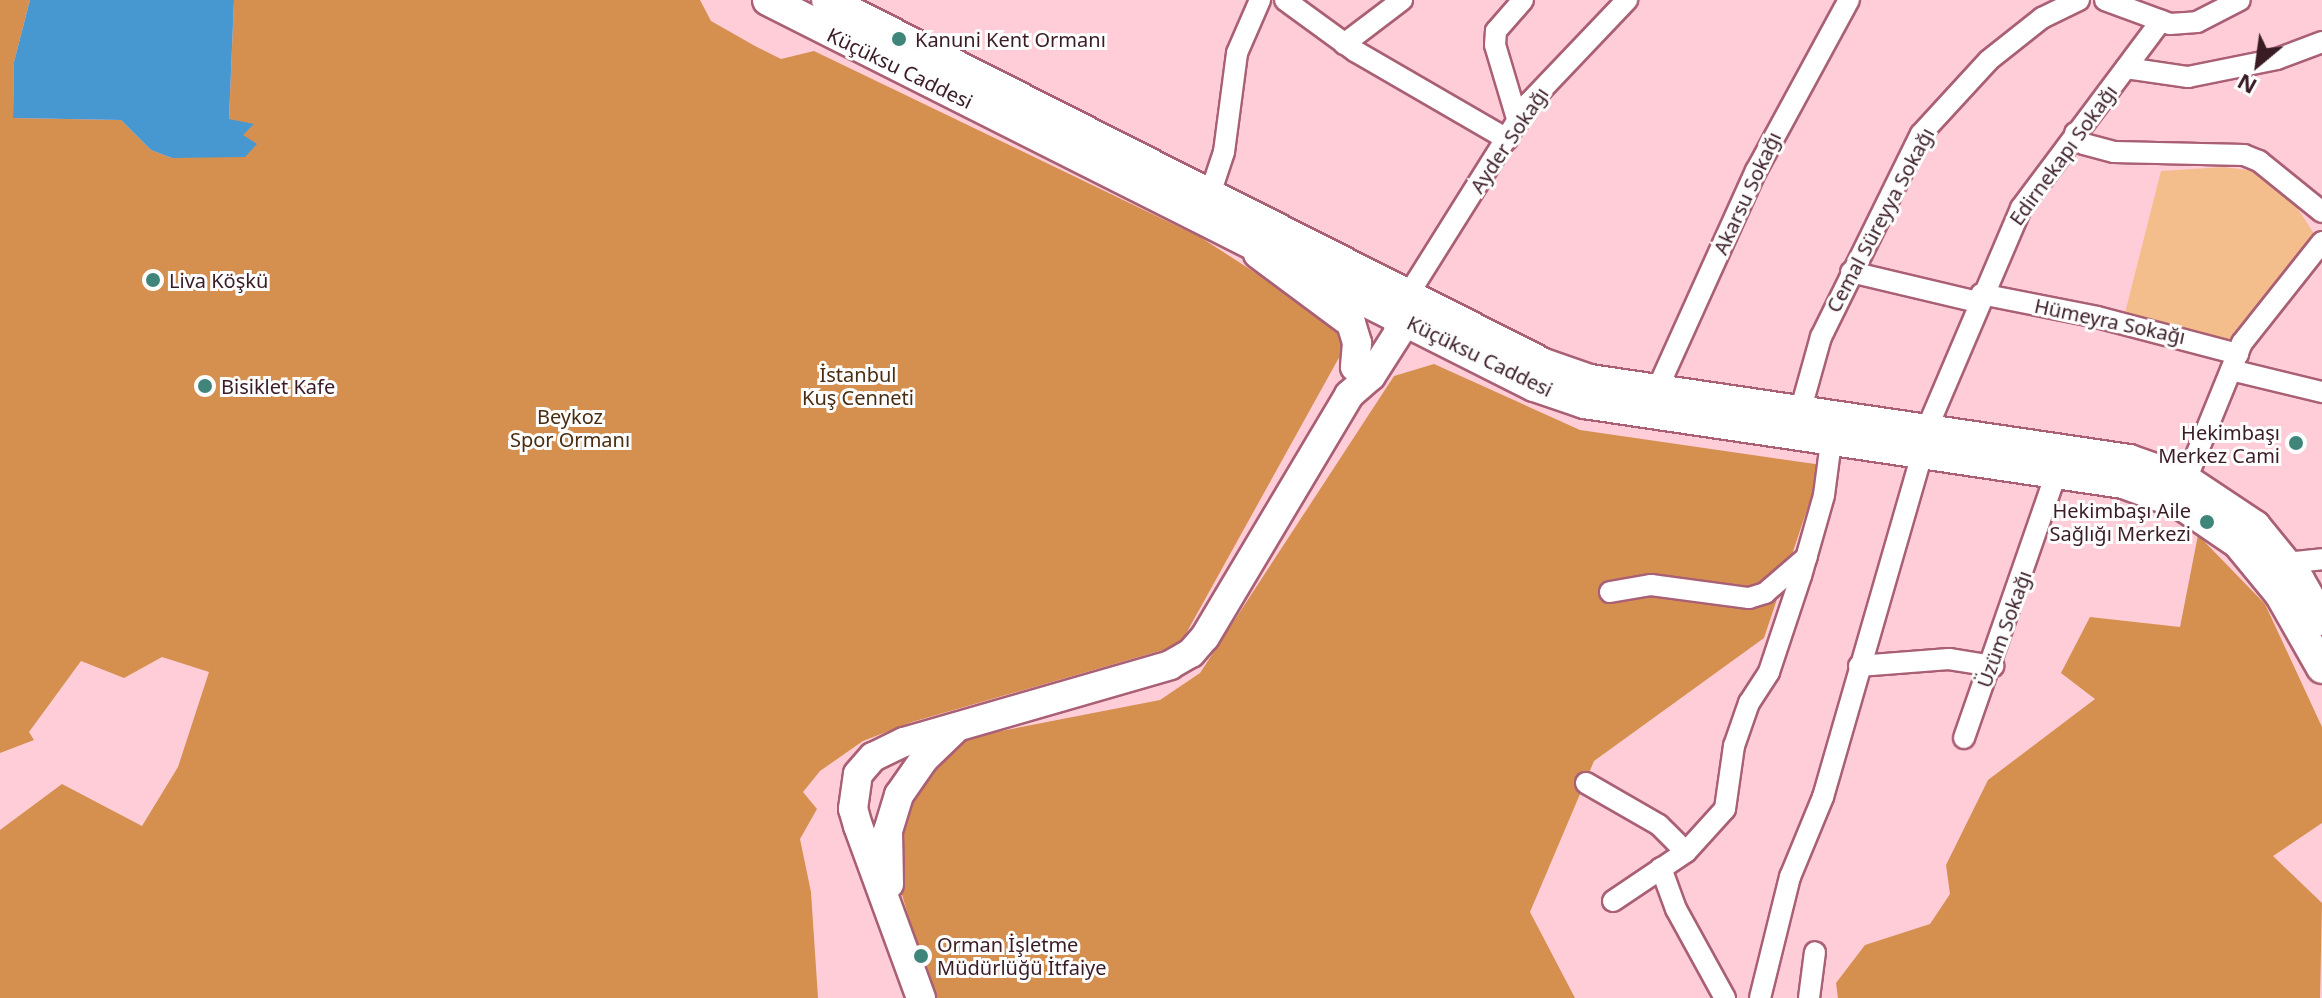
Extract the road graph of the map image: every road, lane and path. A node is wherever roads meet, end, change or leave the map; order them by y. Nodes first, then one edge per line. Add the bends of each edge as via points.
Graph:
1 (768, 0) edge
2 (827, 0) edge
3 (1260, 0) edge
4 (1285, 0) edge
5 (1402, 0) edge
6 (1523, 0) edge
7 (1627, 0) edge
8 (1849, 0) edge
9 (2079, 0) edge
10 (2105, 0) edge
11 (2240, 0) edge
12 (2161, 21) junction
13 (2322, 42) edge
14 (1344, 44) junction
15 (2126, 68) junction
16 (1512, 130) junction
17 (2075, 133) junction
18 (1117, 161) junction
19 (1210, 194) junction
20 (2322, 212) edge
21 (1244, 238) junction
22 (2322, 242) edge
23 (1851, 272) junction
24 (1980, 298) junction
25 (1402, 305) junction
26 (1451, 343) junction
27 (2234, 362) junction
28 (1363, 372) junction
29 (1656, 392) junction
30 (2322, 392) edge
31 (1799, 424) junction
32 (1833, 429) junction
33 (1924, 443) junction
34 (2056, 474) junction
35 (2181, 491) junction
36 (1807, 557) junction
37 (2322, 559) edge
38 (2273, 567) junction
39 (1610, 592) dead end
40 (2322, 620) edge
41 (1859, 666) junction
42 (1993, 666) junction
43 (2322, 668) edge
44 (957, 727) junction
45 (1964, 738) dead end
46 (859, 774) junction
47 (1586, 783) dead end
48 (899, 795) junction
49 (1686, 852) junction
50 (1661, 868) junction
51 (1613, 901) dead end
52 (893, 917) junction
53 (1815, 952) dead end
54 (921, 998) edge
55 (1725, 998) edge
56 (1760, 998) edge
57 (1809, 998) edge

1 - 18 main road, Küçüksu Caddesi
2 - 18 main road, Küçüksu Caddesi
3 - 19 street via 1237,53 1224,152
4 - 14 street
5 - 14 street
6 - 16 street via 1496,31
7 - 16 street, Ayder Sokağı via 1566,62
8 - 29 street, Akarsu Sokağı via 1756,171
9 - 23 street, Cemal Süreyya Sokağı via 2042,18 1955,93 1921,134
10 - 12 street
11 - 12 street via 2197,22
12 - 15 street, Edirnekapı Sokağı
13 - 15 street via 2277,59 2188,77
14 - 16 street via 1447,109
15 - 17 street, Edirnekapı Sokağı
16 - 25 street, Ayder Sokağı
17 - 20 street via 2084,144 2114,152 2244,155 2259,161
17 - 24 street, Edirnekapı Sokağı via 2021,208
18 - 19 main road, Küçüksu Caddesi
18 - 21 main road, Küçüksu Caddesi
19 - 25 main road, Küçüksu Caddesi
21 - 25 main road, Küçüksu Caddesi
21 - 28 street via 1269,268 1351,323
22 - 27 street
23 - 24 street, Hümeyra Sokağı
23 - 31 street, Cemal Süreyya Sokağı via 1821,337
24 - 27 street, Hümeyra Sokağı via 2097,317
24 - 33 street, Edirnekapı Sokağı
25 - 26 main road, Küçüksu Caddesi
25 - 28 street via 1399,332
25 - 29 main road, Küçüksu Caddesi via 1498,354 1518,351 1590,380
26 - 28 street via 1396,352
26 - 31 main road, Küçüksu Caddesi via 1534,386 1584,403
27 - 30 street, Hümeyra Sokağı
27 - 35 street
28 - 44 street via 1191,653 1170,665
29 - 31 main road, Küçüksu Caddesi
31 - 32 main road, Küçüksu Caddesi
32 - 33 main road, Küçüksu Caddesi
32 - 36 street via 1824,495
33 - 34 main road, Küçüksu Caddesi
33 - 35 main road, Küçüksu Caddesi via 2129,460
33 - 41 street, Edirnekapı Sokağı
34 - 35 main road, Küçüksu Caddesi
34 - 42 street, Üzüm Sokağı
35 - 38 main road, Küçüksu Caddesi
36 - 39 street via 1765,593 1749,598 1651,585
36 - 49 street via 1769,672 1749,703 1734,746 1725,809
37 - 38 street
38 - 40 main road, Küçüksu Caddesi
38 - 43 main road, Küçüksu Caddesi
41 - 42 street via 1949,659
41 - 56 street, Edirnekapı Sokağı via 1823,797 1790,877
42 - 45 street, Üzüm Sokağı
44 - 46 street via 904,742
44 - 48 street via 924,759
46 - 48 street via 861,800 873,807 887,806
46 - 52 street via 858,826
47 - 49 street via 1659,825
48 - 52 street via 888,831 886,867
49 - 50 street
50 - 51 street
50 - 55 street via 1676,909
52 - 54 street
53 - 57 street

